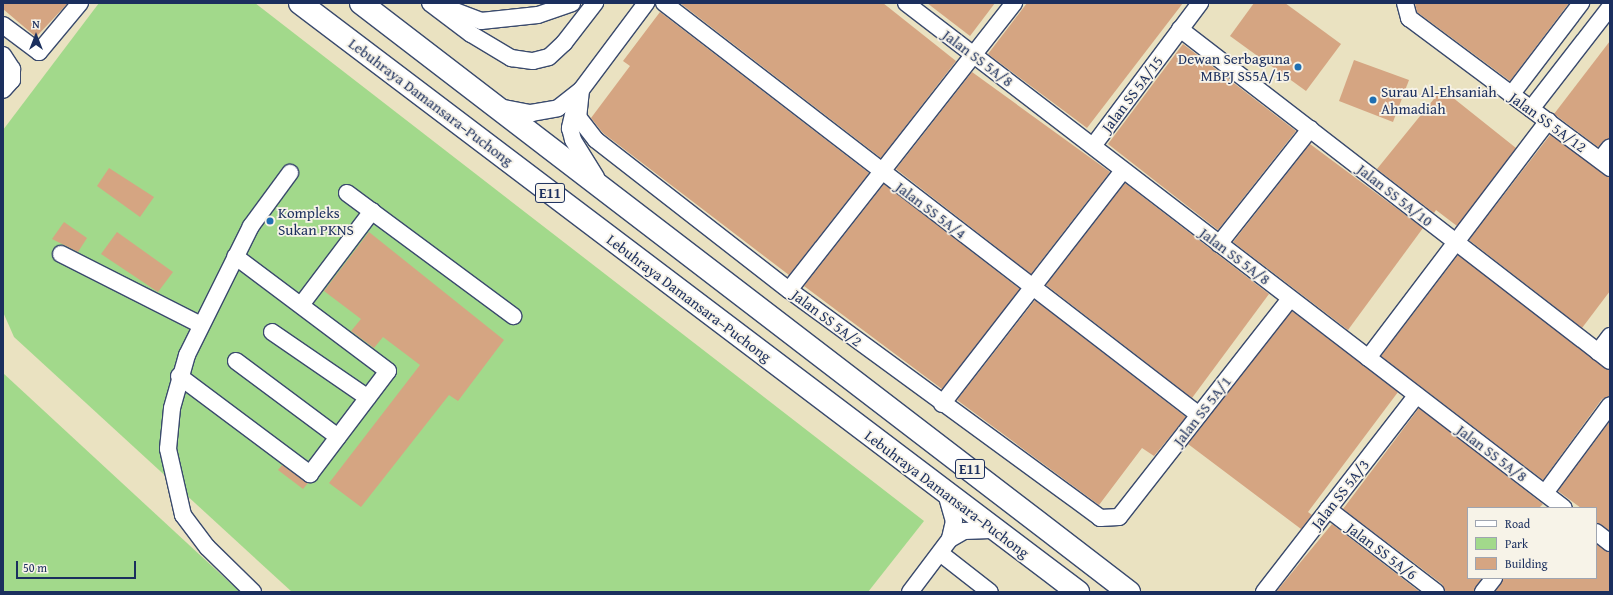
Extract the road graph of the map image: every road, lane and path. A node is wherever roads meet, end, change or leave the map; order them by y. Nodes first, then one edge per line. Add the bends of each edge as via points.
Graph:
1 (80, 3) edge
2 (300, 3) edge
3 (361, 3) edge
4 (430, 3) edge
5 (434, 3) edge
6 (572, 3) edge
7 (595, 3) edge
8 (646, 3) edge
9 (664, 3) edge
10 (906, 3) edge
11 (1014, 3) edge
12 (1200, 3) edge
13 (1581, 3) edge
14 (1610, 7) edge
15 (1407, 10) edge
16 (3, 25) edge
17 (1180, 30) junction
18 (973, 54) junction
19 (3, 55) edge
20 (3, 90) edge
21 (580, 90) junction
22 (1511, 95) junction
23 (499, 107) junction
24 (1539, 115) junction
25 (1310, 129) junction
26 (1093, 146) junction
27 (1610, 147) edge
28 (1605, 164) edge
29 (880, 171) junction
30 (1123, 171) junction
31 (290, 173) dead end
32 (600, 183) junction
33 (347, 193) dead end
34 (372, 211) junction
35 (1449, 237) junction
36 (1219, 244) junction
37 (61, 254) dead end
38 (235, 256) junction
39 (1033, 287) junction
40 (789, 290) junction
41 (1290, 299) junction
42 (301, 305) junction
43 (513, 316) dead end
44 (201, 325) junction
45 (272, 332) dead end
46 (1610, 336) edge
47 (1604, 357) edge
48 (1368, 358) junction
49 (236, 360) dead end
50 (179, 376) junction
51 (1417, 395) junction
52 (368, 398) junction
53 (942, 404) junction
54 (1610, 405) edge
55 (1199, 415) junction
56 (338, 437) junction
57 (945, 490) junction
58 (1553, 502) edge
59 (1328, 509) junction
60 (1110, 519) joint
61 (997, 530) junction
62 (1597, 533) edge
63 (950, 539) junction
64 (1610, 543) edge
65 (940, 553) junction
66 (1493, 579) edge
67 (253, 592) edge
68 (910, 592) edge
69 (990, 592) edge
70 (1078, 592) edge
71 (1129, 592) edge
72 (1264, 592) edge
73 (1436, 592) edge
74 (1483, 592) edge

1 - 16 street via 38,52
2 - 57 highway, Lebuhraya Damansara–Puchong / E11
3 - 23 highway, E11
4 - 7 street via 471,34 511,58 533,61 549,57 564,43
5 - 6 street via 481,21 538,15
8 - 21 street
9 - 29 street, Jalan SS 5A/4
10 - 18 street, Jalan SS 5A/8
11 - 18 street
12 - 17 street, Jalan SS 5A/15
13 - 22 street
14 - 24 street
15 - 22 street, Jalan SS 5A/12
17 - 25 street, Jalan SS 5A/10
17 - 26 street, Jalan SS 5A/15
18 - 26 street, Jalan SS 5A/8
18 - 29 street
19 - 20 street via 12,69 12,80
21 - 23 street via 558,108 545,112
21 - 32 street via 570,128 580,154
21 - 40 street, Jalan SS 5A/2 via 578,117 596,140
22 - 24 street, Jalan SS 5A/12
23 - 32 highway, E11
24 - 28 street, Jalan SS 5A/12
24 - 35 street
25 - 35 street, Jalan SS 5A/10
25 - 36 street
26 - 30 street, Jalan SS 5A/8
27 - 28 street
29 - 39 street, Jalan SS 5A/4
29 - 40 street
30 - 36 street, Jalan SS 5A/8
30 - 39 street
31 - 38 street via 251,226
32 - 71 highway, E11
33 - 34 street
34 - 42 street
34 - 43 street
35 - 47 street, Jalan SS 5A/10
35 - 48 street
36 - 41 street, Jalan SS 5A/8
37 - 44 street
38 - 42 street
38 - 44 street
39 - 53 street
39 - 55 street, Jalan SS 5A/4
40 - 53 street, Jalan SS 5A/2
41 - 48 street, Jalan SS 5A/8
41 - 55 street, Jalan SS 5A/1
42 - 52 street via 388,371
44 - 50 street
45 - 52 street
46 - 47 street
48 - 51 street, Jalan SS 5A/8
49 - 56 street
50 - 56 street via 310,474
50 - 67 street via 168,448 183,515 207,547
51 - 58 street, Jalan SS 5A/8
51 - 59 street, Jalan SS 5A/3
52 - 56 street
53 - 60 street, Jalan SS 5A/2 via 1074,501 1100,518
54 - 58 street
55 - 60 street, Jalan SS 5A/1 via 1119,517
57 - 61 highway, Lebuhraya Damansara–Puchong / E11
57 - 63 street via 954,521
59 - 72 street, Jalan SS 5A/3
59 - 73 street, Jalan SS 5A/6
61 - 63 street via 964,531
61 - 70 highway, Lebuhraya Damansara–Puchong / E11
62 - 64 street
63 - 65 street
65 - 68 street
65 - 69 street
66 - 74 street

